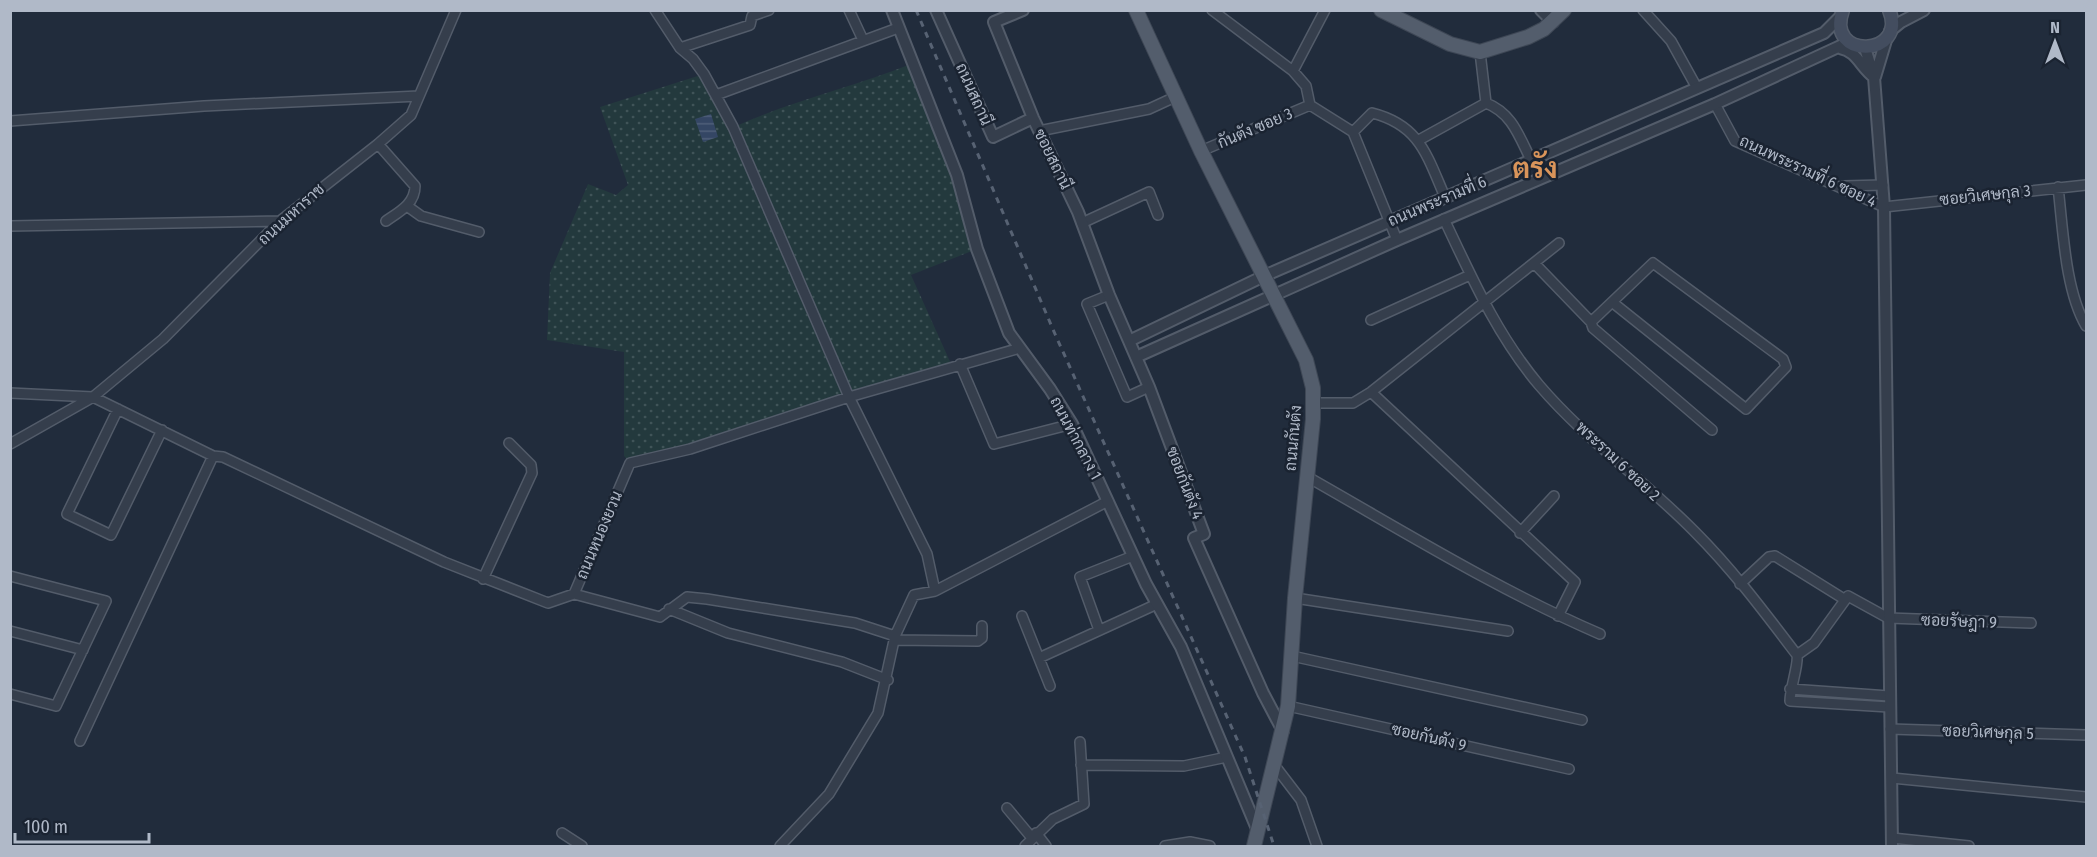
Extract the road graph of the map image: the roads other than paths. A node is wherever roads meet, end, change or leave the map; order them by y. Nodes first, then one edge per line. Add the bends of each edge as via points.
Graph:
1 (456, 10) edge
2 (655, 10) edge
3 (744, 10) edge
4 (769, 10) edge
5 (849, 10) edge
6 (892, 10) edge
7 (936, 10) edge
8 (1023, 10) edge
9 (1136, 10) edge
10 (1212, 10) edge
11 (1325, 10) edge
12 (1381, 10) edge
13 (1541, 10) edge
14 (1564, 10) edge
15 (1643, 10) edge
16 (1889, 10) edge
17 (1924, 10) edge
18 (1842, 12) edge
19 (1007, 14) edge
20 (1553, 22) junction
21 (750, 25) junction
22 (898, 28) junction
23 (1889, 34) junction
24 (863, 40) junction
25 (1845, 45) junction
26 (680, 48) junction
27 (1865, 48) junction
28 (1480, 52) junction
29 (1293, 71) junction
30 (1874, 77) junction
31 (1697, 88) junction
32 (716, 95) junction
33 (419, 96) junction
34 (1175, 97) junction
35 (1486, 103) junction
36 (1715, 104) junction
37 (1310, 105) junction
38 (1033, 118) junction
39 (10, 121) edge
40 (1039, 131) junction
41 (1353, 132) junction
42 (1419, 140) junction
43 (378, 144) junction
44 (1201, 151) junction
45 (1531, 160) junction
46 (1883, 185) junction
47 (2086, 185) edge
48 (1841, 186) junction
49 (2058, 187) junction
50 (1441, 199) junction
51 (407, 206) junction
52 (1884, 207) junction
53 (1158, 215) dead end
54 (1444, 219) junction
55 (280, 221) junction
56 (386, 221) dead end
57 (1389, 222) junction
58 (1082, 224) junction
59 (10, 226) edge
60 (479, 232) dead end
61 (1397, 240) junction
62 (1559, 243) dead end
63 (1534, 263) junction
64 (1470, 275) junction
65 (1264, 276) junction
66 (1274, 293) junction
67 (1109, 294) junction
68 (1483, 302) junction
69 (1612, 302) junction
70 (2082, 308) edge
71 (1371, 320) dead end
72 (1591, 322) junction
73 (1122, 324) joint
74 (2086, 326) edge
75 (1129, 341) junction
76 (1020, 348) junction
77 (1136, 357) junction
78 (960, 364) junction
79 (1149, 387) junction
80 (1371, 392) junction
81 (10, 393) edge
82 (93, 397) junction
83 (849, 397) junction
84 (1314, 403) junction
85 (118, 409) junction
86 (1071, 424) junction
87 (162, 430) junction
88 (1712, 430) dead end
89 (509, 443) dead end
90 (10, 444) edge
91 (213, 456) junction
92 (1306, 476) junction
93 (1554, 496) dead end
94 (1108, 501) junction
95 (1520, 533) junction
96 (1133, 556) junction
97 (10, 576) edge
98 (483, 579) junction
99 (1740, 584) junction
100 (935, 591) junction
101 (574, 594) junction
102 (1295, 598) junction
103 (1844, 599) junction
104 (1157, 604) junction
105 (669, 609) junction
106 (1022, 616) dead end
107 (1558, 616) junction
108 (1888, 618) junction
109 (2031, 623) dead end
110 (982, 626) dead end
111 (1099, 630) junction
112 (10, 631) edge
113 (1508, 631) dead end
114 (1600, 634) dead end
115 (895, 638) junction
116 (83, 650) junction
117 (1797, 655) junction
118 (1292, 656) junction
119 (1039, 658) junction
120 (888, 680) junction
121 (1050, 686) dead end
122 (10, 694) edge
123 (1889, 702) junction
124 (1288, 706) junction
125 (1582, 720) dead end
126 (1890, 729) junction
127 (1283, 731) junction
128 (2086, 735) edge
129 (80, 741) dead end
130 (1080, 742) dead end
131 (1227, 757) junction
132 (1081, 765) junction
133 (1275, 766) junction
134 (1569, 769) dead end
135 (1892, 778) junction
136 (2086, 797) edge
137 (1007, 808) dead end
138 (1258, 831) junction
139 (562, 833) dead end
140 (1034, 836) junction
141 (1892, 842) edge
142 (582, 846) edge
143 (780, 846) edge
144 (1025, 846) edge
145 (1046, 846) edge
146 (1165, 846) edge
147 (1210, 846) edge
148 (1256, 846) edge
149 (1317, 846) edge
150 (1969, 846) edge

1 - 33 street, ถนนมหาราช
2 - 26 street
3 - 21 street
4 - 21 street via 752,16
5 - 24 street
6 - 22 street, ถนนท่ากลาง 1
7 - 38 street, ถนนสถานี via 993,137
8 - 19 street, ซอยสถานี
9 - 34 main road, ถนนกันตัง
10 - 29 street
11 - 29 street
12 - 28 main road via 1450,44
13 - 20 street
14 - 20 main road
15 - 31 street via 1671,41
16 - 23 main road
17 - 23 street via 1901,22
18 - 25 main road via 1840,27
18 - 31 street, ถนนพระรามที่ 6 via 1824,33
19 - 38 street, ซอยสถานี via 994,22
20 - 28 main road via 1528,37
21 - 26 street
22 - 24 street
22 - 76 street, ถนนท่ากลาง 1 via 957,175 979,256 1009,333
23 - 27 main road via 1873,47
23 - 30 street
24 - 32 street
25 - 27 main road
25 - 30 street
25 - 36 street, ถนนพระรามที่ 6
26 - 32 street via 693,59
27 - 30 street
28 - 35 street
29 - 37 street via 1306,86
30 - 46 street
31 - 45 street, ถนนพระรามที่ 6
32 - 83 street via 734,127
33 - 39 street via 204,106
33 - 43 street, ถนนมหาราช via 411,115
34 - 40 street via 1149,108
34 - 44 main road, ถนนกันตัง
35 - 42 street
35 - 45 street via 1509,117
36 - 48 street, ถนนพระรามที่ 6 ซอย 4 via 1736,141
36 - 54 street, ถนนพระรามที่ 6
37 - 41 street
37 - 44 street, กันตัง ซอย 3
38 - 40 street, ซอยสถานี
40 - 58 street, ซอยสถานี
41 - 42 street via 1372,113 1391,119
41 - 57 street
42 - 50 street
43 - 51 street via 416,186 416,195
43 - 55 street, ถนนมหาราช
44 - 65 main road, ถนนกันตัง
45 - 50 street, ถนนพระรามที่ 6
46 - 48 street
46 - 52 street
47 - 49 street, ซอยวิเศษกุล 3
48 - 52 street, ถนนพระรามที่ 6 ซอย 4
49 - 52 street, ซอยวิเศษกุล 3
49 - 70 street via 2065,249
50 - 54 street
50 - 57 street, ถนนพระรามที่ 6
51 - 56 street
51 - 60 street via 421,216
52 - 108 street
53 - 58 street via 1149,192
54 - 61 street, ถนนพระรามที่ 6
54 - 64 street, พระราม 6 ซอย 2
55 - 59 street
55 - 82 street, ถนนมหาราช via 163,339
57 - 61 street
57 - 65 street, ถนนพระรามที่ 6
58 - 67 street, ซอยสถานี
61 - 66 street, ถนนพระรามที่ 6
62 - 63 street
63 - 68 street
63 - 72 street
64 - 68 street, พระราม 6 ซอย 2
64 - 71 street
65 - 66 main road, ถนนกันตัง
65 - 75 street, ถนนพระรามที่ 6
66 - 77 street, ถนนพระรามที่ 6
66 - 84 main road, ถนนกันตัง via 1306,360
67 - 73 street, ซอยสถานี
67 - 79 street via 1087,304 1127,397
68 - 80 street
68 - 99 street, พระราม 6 ซอย 2 via 1496,327 1540,386 1603,450 1695,532
69 - 69 street via 1653,263 1783,359 1786,367 1746,409
69 - 72 street
70 - 74 street
72 - 88 street via 1593,328
73 - 75 street, ซอยกันตัง 4
75 - 77 street, ซอยกันตัง 4
76 - 78 street, ถนนหนองยวน
76 - 86 street, ถนนท่ากลาง 1
77 - 79 street, ซอยกันตัง 4
78 - 83 street, ถนนหนองยวน
78 - 86 street via 994,444
79 - 127 street, ซอยกันตัง 4 via 1204,534 1194,538
80 - 84 street via 1353,403
80 - 95 street
81 - 82 street
82 - 85 street, ถนนหนองยวน
82 - 90 street, ถนนมหาราช
83 - 100 street via 927,554
83 - 101 street, ถนนหนองยวน via 690,449 630,463
84 - 92 main road, ถนนกันตัง
85 - 87 street, ถนนหนองยวน
85 - 87 street via 67,514 111,535
86 - 94 street, ถนนท่ากลาง 1
87 - 91 street, ถนนหนองยวน
89 - 98 street via 531,465 532,473
91 - 98 street, ถนนหนองยวน via 224,457
91 - 129 street
92 - 102 main road, ถนนกันตัง
92 - 107 street
93 - 95 street
94 - 96 street, ถนนท่ากลาง 1
94 - 100 street
95 - 107 street via 1575,582
96 - 104 street, ถนนท่ากลาง 1
96 - 111 street via 1080,577
97 - 116 street via 106,601
98 - 101 street, ถนนหนองยวน via 548,603
99 - 103 street via 1775,556
99 - 117 street, พระราม 6 ซอย 2
100 - 115 street via 914,595
101 - 105 street via 660,617
102 - 113 street
102 - 118 main road, ถนนกันตัง
103 - 108 street via 1853,596
103 - 117 street via 1814,643
104 - 111 street
104 - 131 street, ถนนท่ากลาง 1 via 1181,647
105 - 115 street via 687,597 707,599 855,623
105 - 120 street via 728,633 842,662
106 - 119 street
107 - 114 street
108 - 109 street, ซอยรัษฎา 9
108 - 123 street
110 - 115 street via 982,638 978,641
111 - 119 street
112 - 116 street
115 - 120 street
116 - 122 street via 56,705
117 - 123 street via 1790,701
118 - 124 main road, ถนนกันตัง
118 - 125 street
119 - 121 street
120 - 143 street via 878,713 829,794
123 - 126 street
124 - 127 main road, ถนนกันตัง
124 - 134 street, ซอยกันตัง 9
126 - 128 street, ซอยวิเศษกุล 5
126 - 135 street
127 - 133 main road, ถนนกันตัง
130 - 132 street
131 - 132 street via 1184,766
131 - 138 street, ถนนท่ากลาง 1
132 - 140 street via 1084,804 1065,811
133 - 138 main road, ถนนกันตัง
133 - 149 street via 1301,800
135 - 136 street
135 - 141 street
137 - 140 street
138 - 148 main road, ถนนกันตัง
139 - 142 street
140 - 144 street
140 - 145 street
141 - 150 street
146 - 147 street via 1191,842

